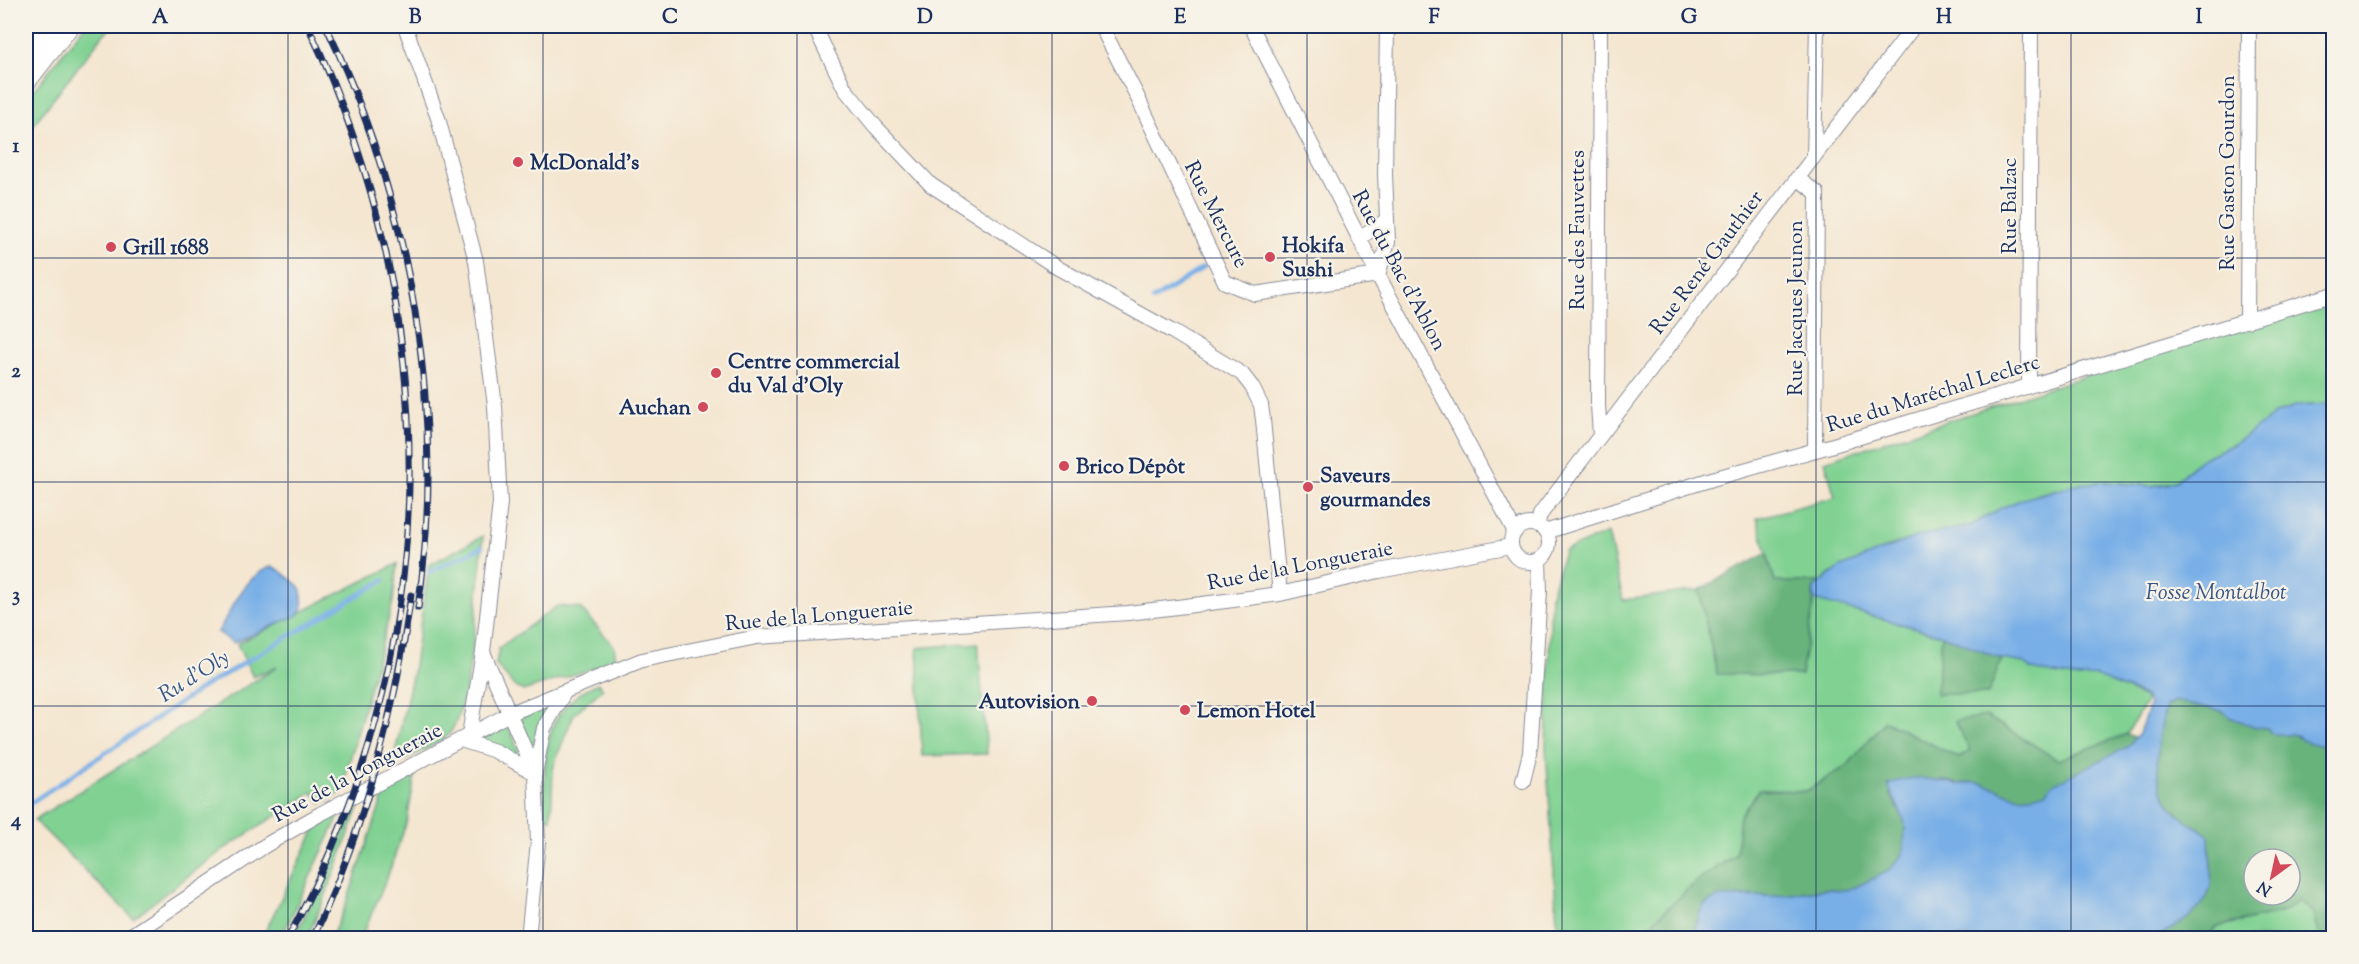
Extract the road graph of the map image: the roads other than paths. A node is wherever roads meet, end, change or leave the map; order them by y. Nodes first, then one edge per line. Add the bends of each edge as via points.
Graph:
1 (46, 26) edge
2 (68, 26) edge
3 (405, 26) edge
4 (814, 26) edge
5 (1101, 26) edge
6 (1251, 26) edge
7 (1387, 26) edge
8 (1600, 26) edge
9 (1817, 26) edge
10 (1914, 26) edge
11 (2031, 26) edge
12 (2248, 26) edge
13 (26, 52) edge
14 (26, 80) edge
15 (1814, 157) junction
16 (1797, 178) junction
17 (1387, 220) junction
18 (1359, 238) junction
19 (1378, 275) junction
20 (2334, 294) edge
21 (2247, 321) junction
22 (2029, 386) junction
23 (1600, 435) junction
24 (1815, 449) junction
25 (1541, 529) junction
26 (1513, 539) junction
27 (1539, 560) junction
28 (1280, 594) junction
29 (483, 652) junction
30 (565, 691) junction
31 (511, 713) junction
32 (465, 738) junction
33 (535, 773) junction
34 (1523, 781) dead end
35 (127, 939) edge
36 (528, 939) edge

1 - 13 main road
2 - 14 main road
3 - 29 street via 438,118 476,261 495,406 500,503
4 - 28 street via 845,89 932,185 1058,268 1242,374 1252,387 1263,420
5 - 19 street, Rue Mercure via 1225,282 1255,294
6 - 18 street, Rue du Bac d'Ablon
7 - 17 street
8 - 23 street, Rue des Fauvettes
9 - 15 street
10 - 15 street, Rue René Gauthier
11 - 22 street, Rue Balzac
12 - 21 street, Rue Gaston Gourdon
15 - 16 street, Rue René Gauthier
16 - 23 street, Rue René Gauthier
16 - 24 street, Rue Jacques Jeunon via 1817,193
17 - 18 street
17 - 19 street via 1388,242
18 - 19 street, Rue du Bac d'Ablon
19 - 26 street, Rue du Bac d'Ablon
20 - 21 street, Rue du Maréchal Leclerc
21 - 22 street, Rue du Maréchal Leclerc
22 - 24 street, Rue du Maréchal Leclerc
23 - 25 street, Rue René Gauthier via 1540,515
24 - 25 street, Rue du Maréchal Leclerc
25 - 26 street via 1525,525
25 - 27 street via 1548,545
26 - 27 street via 1513,552 1521,560
26 - 28 street, Rue de la Longueraie
27 - 34 street via 1530,753
28 - 30 street, Rue de la Longueraie via 1128,613 757,637 642,660
29 - 31 street
29 - 32 street
30 - 31 street, Rue de la Longueraie
30 - 33 street via 544,728
31 - 32 street, Rue de la Longueraie
31 - 33 street
32 - 33 street
32 - 35 street, Rue de la Longueraie via 266,845
33 - 36 street via 538,842

